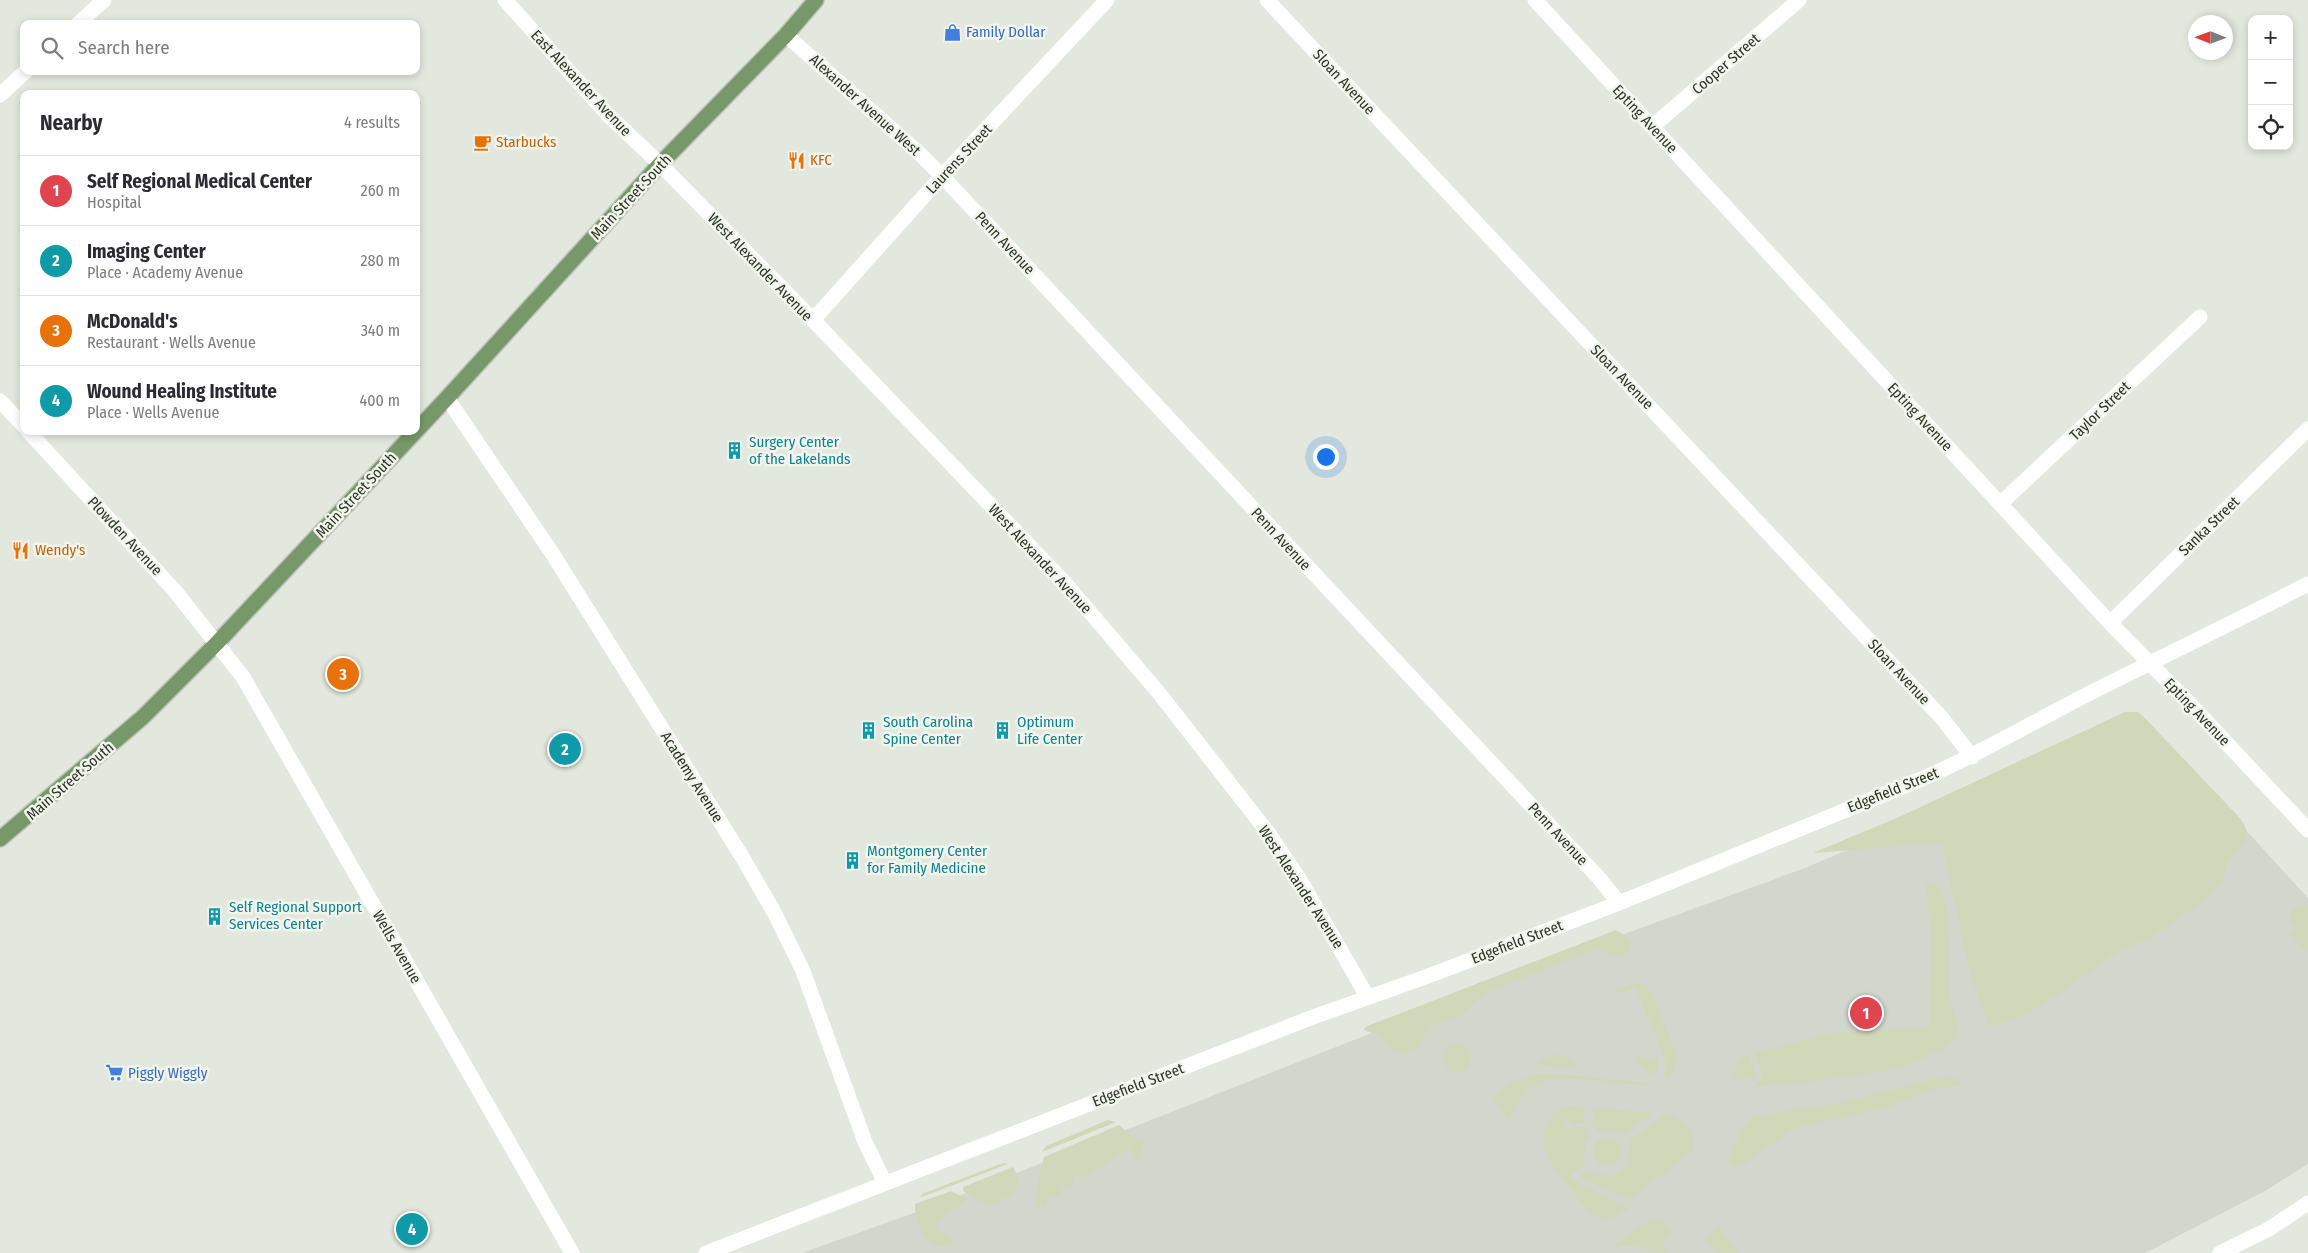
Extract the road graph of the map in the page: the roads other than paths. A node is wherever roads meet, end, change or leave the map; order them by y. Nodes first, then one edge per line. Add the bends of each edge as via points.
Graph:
1 (104, 0) edge
2 (504, 0) edge
3 (816, 0) edge
4 (1107, 0) edge
5 (1267, 0) edge
6 (1535, 0) edge
7 (1799, 0) edge
8 (82, 20) edge
9 (786, 35) junction
10 (22, 75) edge
11 (0, 95) edge
12 (1653, 126) junction
13 (660, 164) junction
14 (942, 176) junction
15 (2200, 316) dead end
16 (813, 320) junction
17 (447, 398) junction
18 (0, 401) edge
19 (20, 422) edge
20 (420, 427) edge
21 (2308, 429) edge
22 (32, 435) edge
23 (412, 435) edge
24 (2000, 504) junction
25 (2308, 584) edge
26 (2110, 623) junction
27 (216, 644) junction
28 (2150, 664) junction
29 (1972, 757) junction
30 (2308, 830) edge
31 (0, 839) edge
32 (1619, 903) junction
33 (1367, 996) junction
34 (885, 1184) junction
35 (2308, 1203) edge
36 (572, 1253) edge
37 (706, 1253) edge
38 (2220, 1253) edge

1 - 8 street
2 - 13 street, East Alexander Avenue via 609,116
3 - 9 main road, Main Street South
4 - 14 street, Laurens Street
5 - 29 street, Sloan Avenue via 1942,718
6 - 12 street, Epting Avenue
7 - 12 street, Cooper Street
9 - 13 main road, Main Street South
9 - 14 street, Alexander Avenue West
10 - 11 street
12 - 24 street, Epting Avenue
13 - 16 street, West Alexander Avenue
13 - 17 main road, Main Street South
14 - 16 street, Laurens Street
14 - 32 street, Penn Avenue
15 - 24 street, Taylor Street
16 - 33 street, West Alexander Avenue via 1064,583 1158,693 1269,834 1300,880
17 - 20 main road, Main Street South
17 - 34 street, Academy Avenue via 552,553 774,912 803,971 865,1142
18 - 19 street
21 - 26 street, Sanka Street
22 - 27 street, Plowden Avenue via 175,591
23 - 27 main road, Main Street South
24 - 26 street, Epting Avenue
25 - 28 street, Edgefield Street
26 - 28 street, Epting Avenue
27 - 31 main road, Main Street South via 143,717
27 - 36 street, Wells Avenue via 243,677
28 - 29 street, Edgefield Street
28 - 30 street, Epting Avenue
29 - 32 street, Edgefield Street
32 - 33 street, Edgefield Street via 1431,976
33 - 34 street, Edgefield Street
34 - 37 street, Edgefield Street
35 - 38 street via 2270,1229

